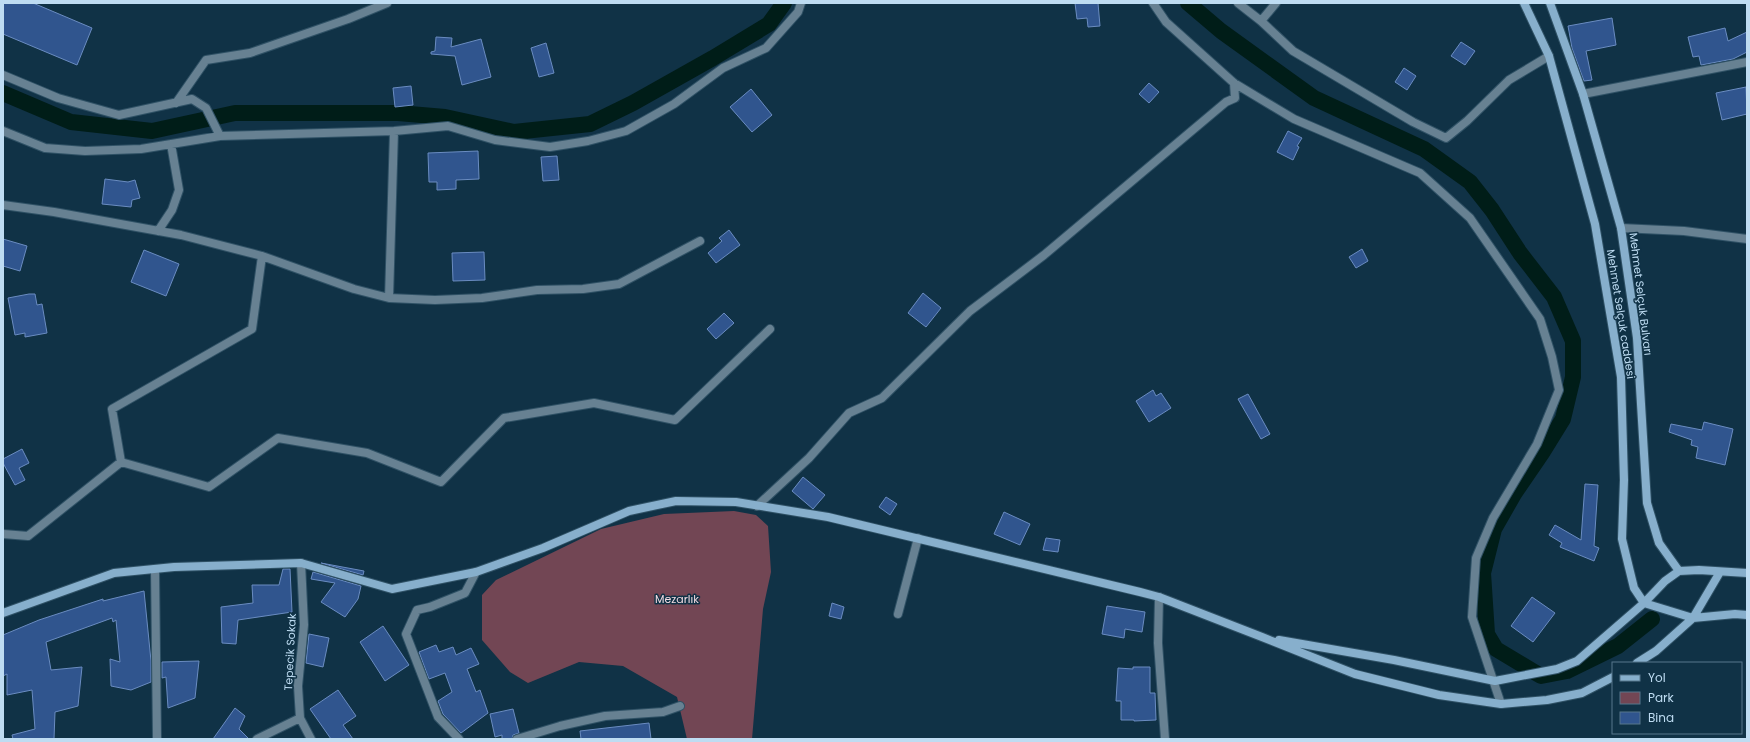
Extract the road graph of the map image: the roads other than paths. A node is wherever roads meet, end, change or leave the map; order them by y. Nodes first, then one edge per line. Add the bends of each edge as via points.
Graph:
1 (387, 3) edge
2 (800, 3) edge
3 (1153, 3) edge
4 (1238, 3) edge
5 (1276, 3) edge
6 (1524, 3) edge
7 (1550, 3) edge
8 (1260, 21) junction
9 (1549, 56) junction
10 (1747, 62) edge
11 (3, 75) edge
12 (1234, 83) junction
13 (1582, 94) junction
14 (176, 103) junction
15 (3, 131) edge
16 (394, 131) junction
17 (220, 136) junction
18 (171, 144) junction
19 (3, 205) edge
20 (1621, 228) junction
21 (158, 230) junction
22 (1747, 239) edge
23 (700, 241) dead end
24 (262, 256) junction
25 (389, 298) junction
26 (770, 328) dead end
27 (121, 462) junction
28 (757, 506) junction
29 (3, 534) edge
30 (918, 538) junction
31 (301, 563) junction
32 (155, 569) junction
33 (1678, 571) junction
34 (476, 572) junction
35 (1720, 572) junction
36 (1747, 573) edge
37 (1159, 597) junction
38 (1644, 603) junction
39 (3, 613) edge
40 (898, 614) dead end
41 (1747, 615) edge
42 (1693, 618) junction
43 (1262, 637) junction
44 (1640, 662) edge
45 (1612, 678) edge
46 (1495, 681) junction
47 (1501, 704) junction
48 (680, 706) dead end
49 (300, 718) junction
50 (157, 739) edge
51 (257, 739) edge
52 (311, 739) edge
53 (459, 739) edge
54 (517, 739) edge
55 (1165, 739) edge

1 - 14 street via 250,53 206,60
2 - 16 street via 798,12 766,48 723,68 674,104 626,131 550,147 495,140 448,126
3 - 12 street via 1166,22
4 - 8 street
5 - 8 street
6 - 9 main road, Mehmet Selçuk caddesi
7 - 13 main road, Mehmet Selçuk Bulvarı
8 - 9 street via 1293,52 1413,122 1446,138 1509,80
9 - 38 main road, Mehmet Selçuk caddesi via 1595,224 1622,377 1622,539 1634,588
10 - 13 street
11 - 14 street via 58,98 119,115
12 - 28 street via 1235,98 1226,102 1044,255 970,311 882,398 849,413 809,458
12 - 46 street via 1294,119 1420,173 1470,218 1540,319 1559,390 1537,444 1493,518 1476,558 1472,617
13 - 20 main road, Mehmet Selçuk Bulvarı
14 - 17 street via 192,100 206,108
15 - 18 street via 45,148 141,149
16 - 17 street
16 - 25 street
17 - 18 street
18 - 21 street via 179,190 172,210
19 - 21 street
20 - 22 street via 1684,231
20 - 33 main road, Mehmet Selçuk Bulvarı via 1637,338 1647,503 1659,543
21 - 24 street
23 - 25 street via 619,284 584,289 537,290 482,298
24 - 25 street via 354,289
24 - 27 street via 252,329 112,410
26 - 27 street via 675,420 594,403 504,418 441,482 367,453 278,438 209,486
27 - 29 street via 28,536
28 - 30 main road via 828,517
28 - 34 main road via 736,502 676,501 628,511 543,548
30 - 37 main road
30 - 40 street
31 - 32 main road
31 - 34 main road via 392,589
31 - 49 street, Tepecik Sokak via 304,625 298,686
32 - 39 main road via 114,573
32 - 50 street
33 - 35 main road
33 - 38 main road
34 - 53 street via 465,593 417,610 406,634 438,717
35 - 36 main road
35 - 42 main road
37 - 43 main road
37 - 55 street via 1158,643
38 - 42 main road
38 - 46 main road via 1577,661 1557,668
41 - 42 main road
42 - 44 main road
43 - 46 main road
43 - 47 main road via 1355,674 1439,695
45 - 47 main road via 1582,693 1547,700
46 - 47 street
48 - 54 street via 663,712 605,716
49 - 51 street
49 - 52 street, Tepecik Sokak

